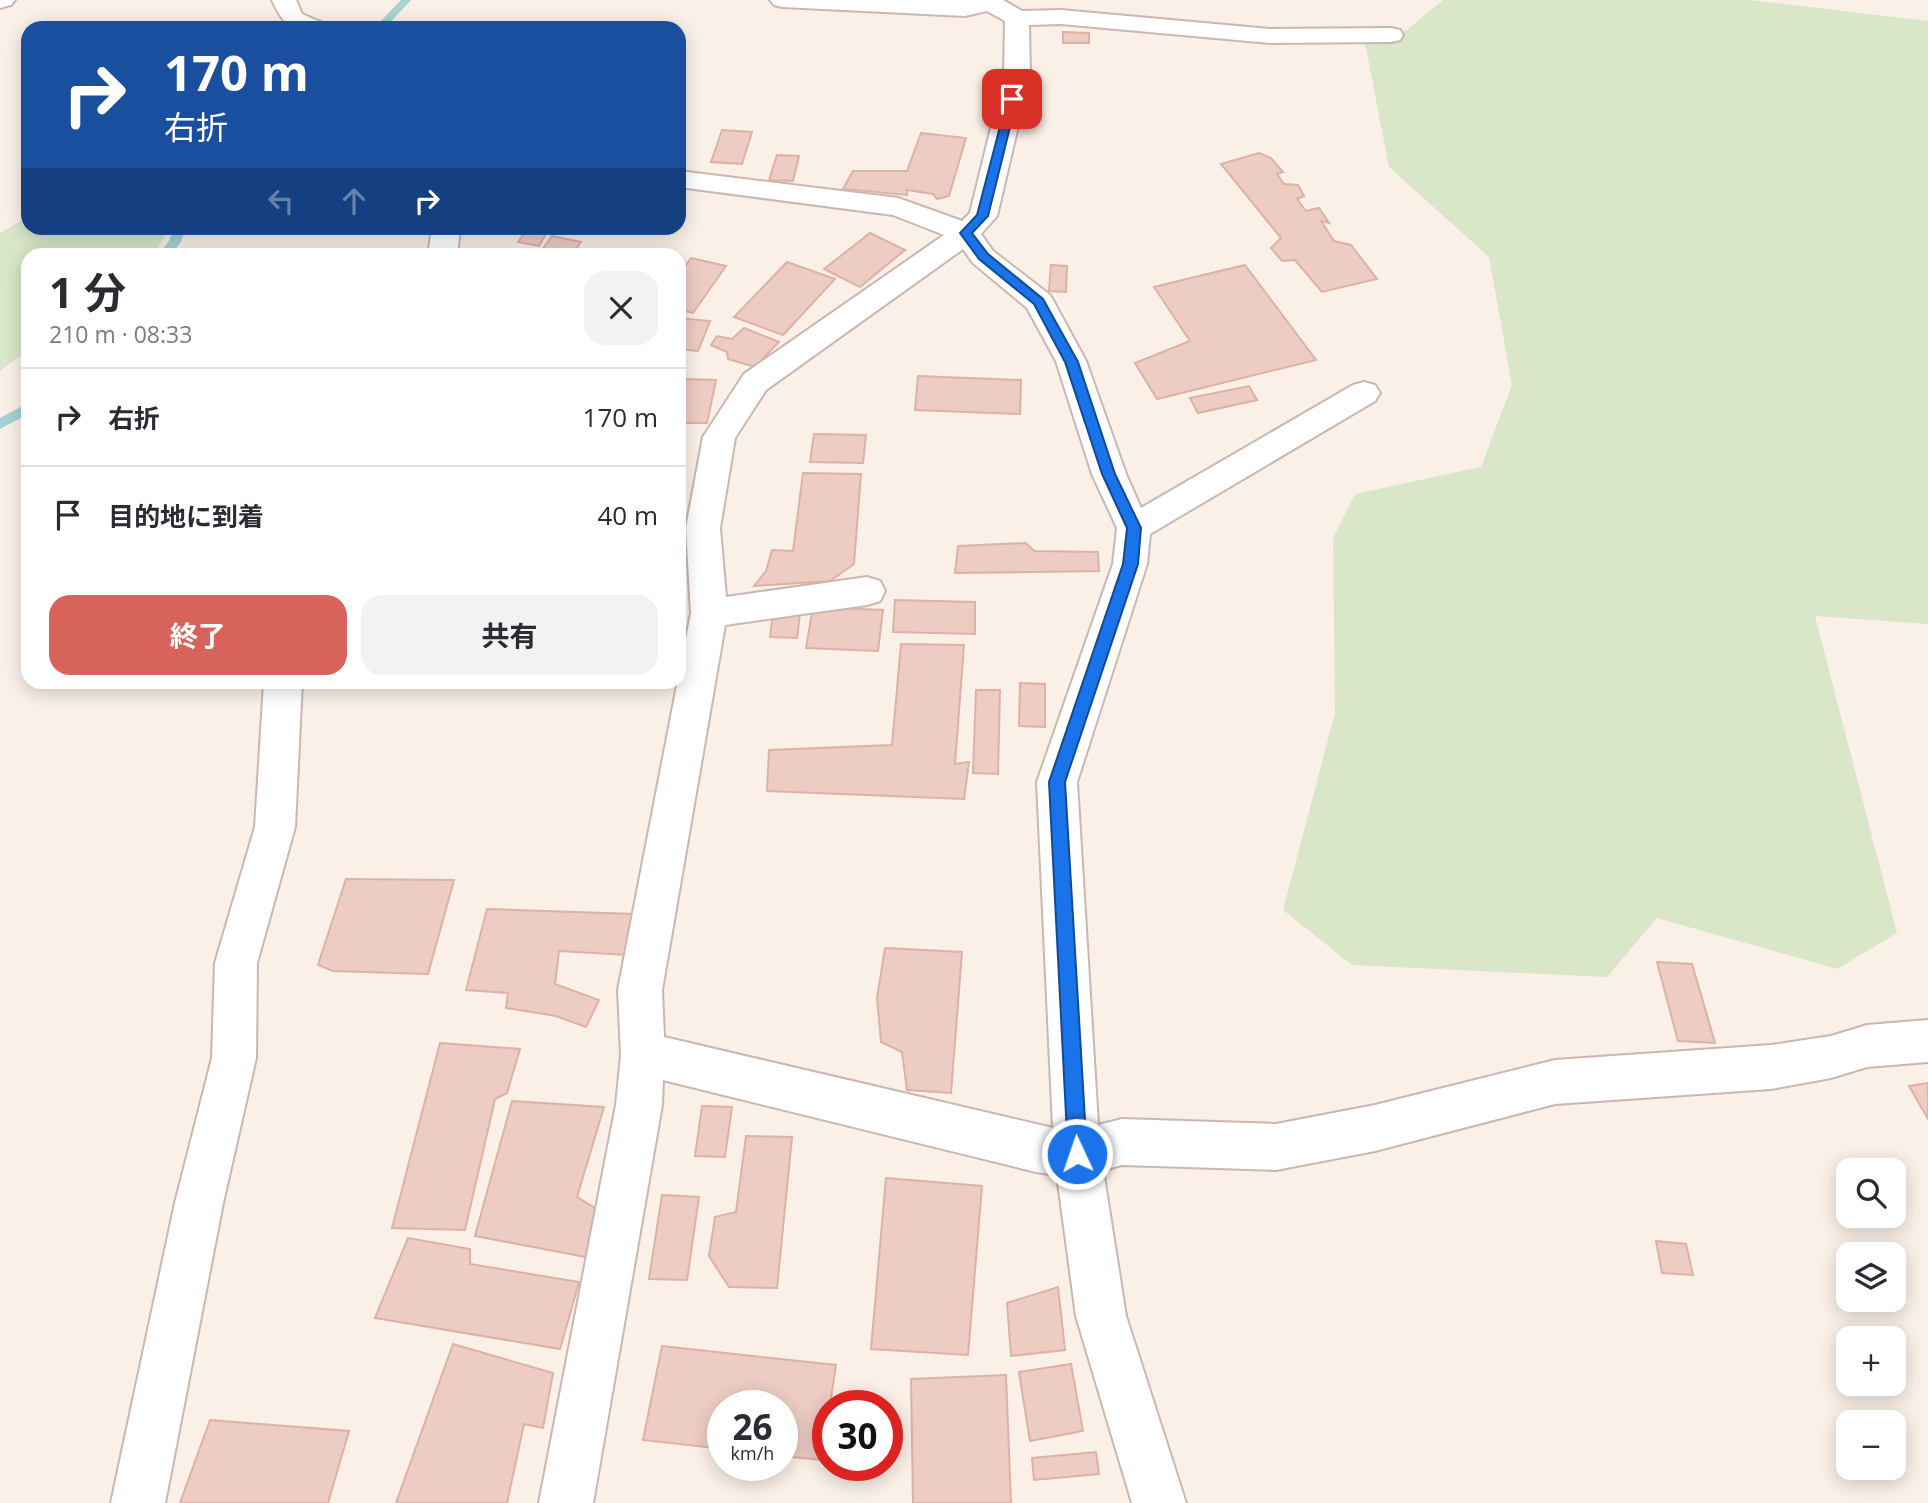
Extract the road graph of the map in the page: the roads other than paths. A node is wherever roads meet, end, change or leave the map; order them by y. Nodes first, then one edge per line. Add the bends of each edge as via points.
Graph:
1 (284, 0) edge
2 (782, 0) edge
3 (991, 1) edge
4 (1017, 18) junction
5 (299, 21) edge
6 (1391, 35) dead end
7 (686, 179) edge
8 (966, 233) junction
9 (1364, 393) dead end
10 (1134, 528) junction
11 (867, 591) dead end
12 (709, 613) junction
13 (283, 689) edge
14 (1928, 1041) edge
15 (642, 1055) junction
16 (1077, 1154) junction
17 (138, 1503) edge
18 (566, 1503) edge
19 (1159, 1503) edge

1 - 5 street via 292,18
2 - 3 street via 965,9
3 - 4 street
4 - 6 street via 1061,17 1270,36
4 - 8 street via 1017,75 983,216
7 - 8 street via 898,207
8 - 10 street via 983,257 1039,302 1071,362 1109,474
8 - 12 street via 755,382 719,437 702,528
9 - 10 street
10 - 16 street via 1130,564 1057,782
11 - 12 street
12 - 15 street via 640,990
13 - 17 street via 275,827 236,963 234,1058
14 - 16 street via 1867,1046 1771,1067 1555,1082 1375,1128 1276,1147 1122,1142
15 - 16 street via 1036,1149
15 - 18 street via 639,1105
16 - 19 street via 1101,1316

